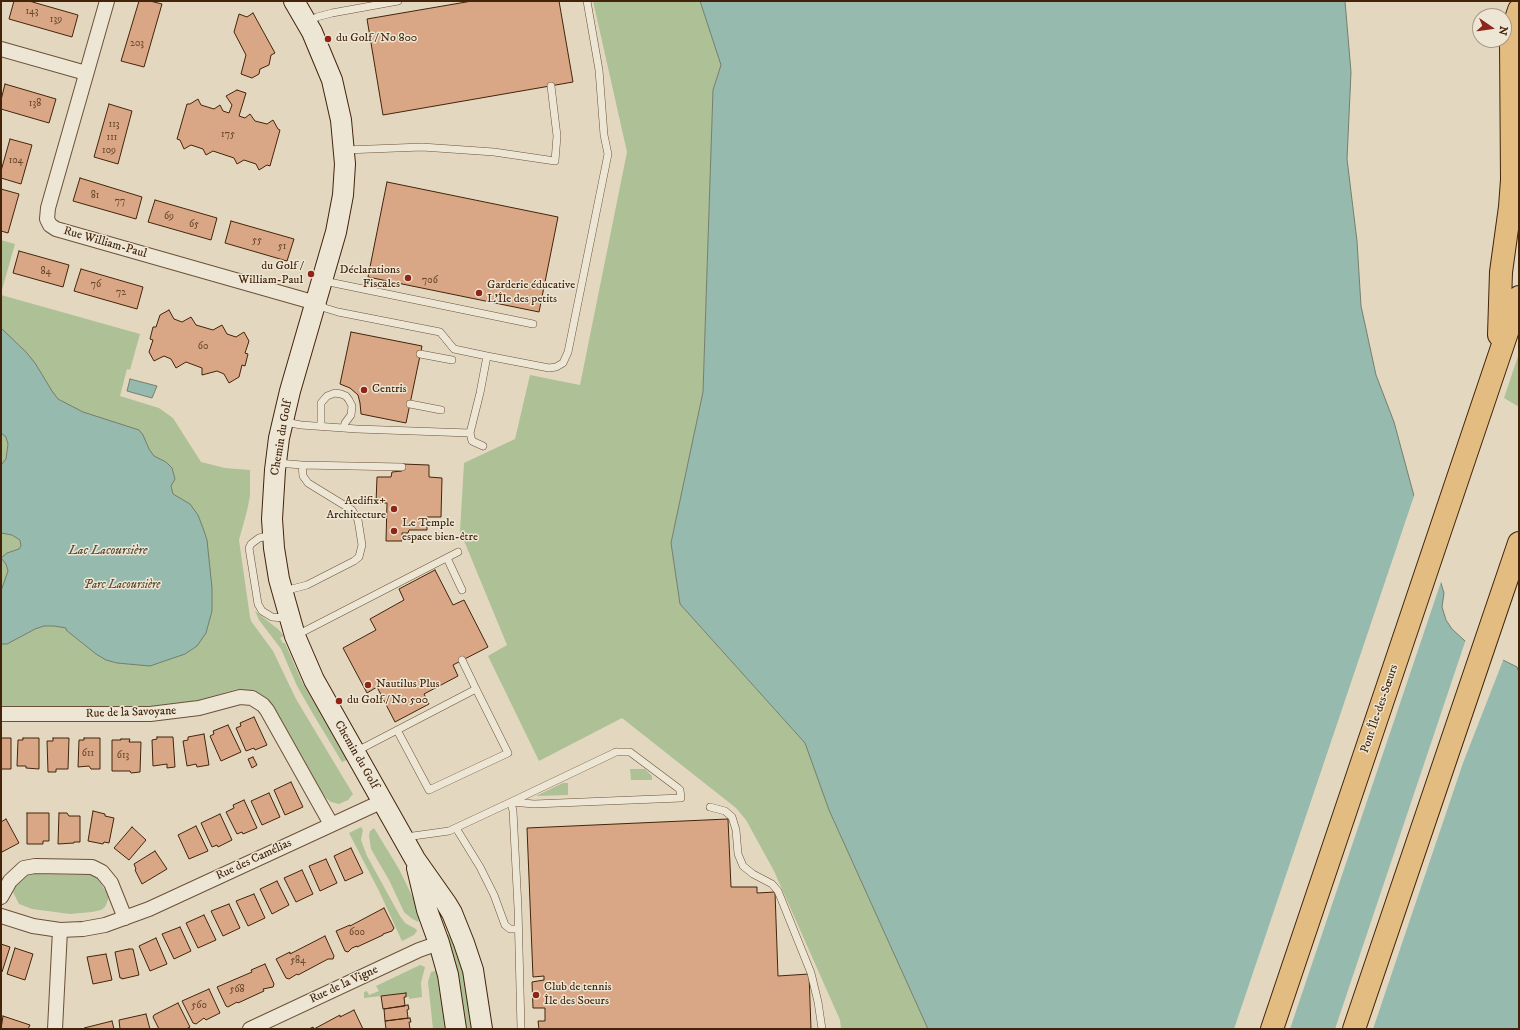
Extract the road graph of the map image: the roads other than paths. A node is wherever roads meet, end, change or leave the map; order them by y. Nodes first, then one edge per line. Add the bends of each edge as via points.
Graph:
1 (107, 1) edge
2 (294, 1) edge
3 (398, 1) edge
4 (588, 1) edge
5 (1519, 10) edge
6 (307, 23) junction
7 (1, 49) edge
8 (86, 74) junction
9 (551, 86) dead end
10 (345, 150) junction
11 (322, 280) junction
12 (1519, 298) edge
13 (316, 303) junction
14 (533, 324) dead end
15 (420, 354) dead end
16 (488, 356) junction
17 (1498, 359) junction
18 (452, 360) dead end
19 (410, 404) dead end
20 (441, 410) dead end
21 (282, 422) junction
22 (321, 426) junction
23 (344, 428) junction
24 (470, 433) junction
25 (483, 446) dead end
26 (276, 463) junction
27 (302, 465) junction
28 (402, 467) dead end
29 (272, 535) junction
30 (1519, 543) edge
31 (458, 552) dead end
32 (446, 558) junction
33 (462, 590) dead end
34 (282, 592) junction
35 (288, 616) junction
36 (295, 636) junction
37 (462, 660) dead end
38 (476, 689) junction
39 (1, 714) edge
40 (397, 730) junction
41 (355, 752) junction
42 (383, 801) junction
43 (511, 802) junction
44 (710, 807) dead end
45 (331, 824) junction
46 (456, 828) junction
47 (405, 840) junction
48 (415, 859) junction
49 (1, 897) edge
50 (1, 916) edge
51 (125, 918) junction
52 (518, 929) junction
53 (60, 930) junction
54 (439, 943) junction
55 (55, 1029) edge
56 (250, 1029) edge
57 (456, 1029) edge
58 (482, 1029) edge
59 (521, 1029) edge
60 (822, 1029) edge
61 (1272, 1029) edge
62 (1354, 1029) edge

1 - 8 street, Rue William-Paul
2 - 6 street, Chemin du Golf
3 - 6 lane via 332,13
4 - 16 lane via 608,154 568,352 563,363 549,368
5 - 17 highway via 1512,44 1512,180 1501,272
6 - 10 street, Chemin du Golf via 332,80
7 - 8 street
8 - 13 street, Rue William-Paul via 48,208 47,218 50,225
9 - 10 lane via 557,136 555,161 494,152 422,147
10 - 11 street, Chemin du Golf via 345,178 340,214
11 - 13 street, Chemin du Golf
11 - 14 lane
12 - 17 highway, Pont Île-des-Sœurs
13 - 16 lane via 333,310 440,332 454,349
13 - 21 street, Chemin du Golf
15 - 18 lane
16 - 24 lane
17 - 61 highway, Pont Île-des-Sœurs
19 - 20 lane
21 - 22 lane
21 - 26 street, Chemin du Golf
22 - 23 lane
22 - 23 lane via 321,403 327,396 335,393 346,396 352,406 351,415
23 - 24 lane
24 - 25 lane via 472,442
26 - 27 lane
26 - 29 street, Chemin du Golf
27 - 28 lane
27 - 34 lane via 302,476 308,483 352,510 357,516 362,549 354,561 307,585
29 - 34 street, Chemin du Golf
29 - 35 lane via 259,538 250,548 258,604 262,611 272,616
30 - 62 highway
31 - 32 lane
32 - 33 lane
32 - 36 lane
34 - 35 street, Chemin du Golf
35 - 36 street, Chemin du Golf
36 - 41 street, Chemin du Golf via 314,680
37 - 38 lane
38 - 40 lane
38 - 40 lane via 508,753 429,790
39 - 45 street, Rue de la Savoyane via 150,714 192,709 240,697 252,698 267,710
40 - 41 lane
41 - 42 street, Chemin du Golf
42 - 45 street, Rue des Camélias
42 - 47 street, Chemin du Golf
43 - 43 lane via 534,804 681,798 681,794 678,788 630,752 616,752
43 - 46 lane
43 - 52 lane
44 - 60 lane via 725,811 732,817 738,854 744,866 772,884 778,891 811,973
45 - 51 street, Rue des Camélias
46 - 47 lane via 413,836
46 - 52 lane via 485,877 505,925 510,929
47 - 48 street, Chemin du Golf
48 - 54 street, Chemin du Golf via 427,910
48 - 58 street, Chemin du Golf via 446,903 458,928 472,970
49 - 51 street via 10,881 24,868 92,867 102,872 111,883
50 - 53 street, Rue des Camélias via 33,926
51 - 53 street, Rue des Camélias via 95,927
52 - 59 lane
53 - 55 street
54 - 56 street, Rue de la Vigne
54 - 57 street, Chemin du Golf via 450,986

